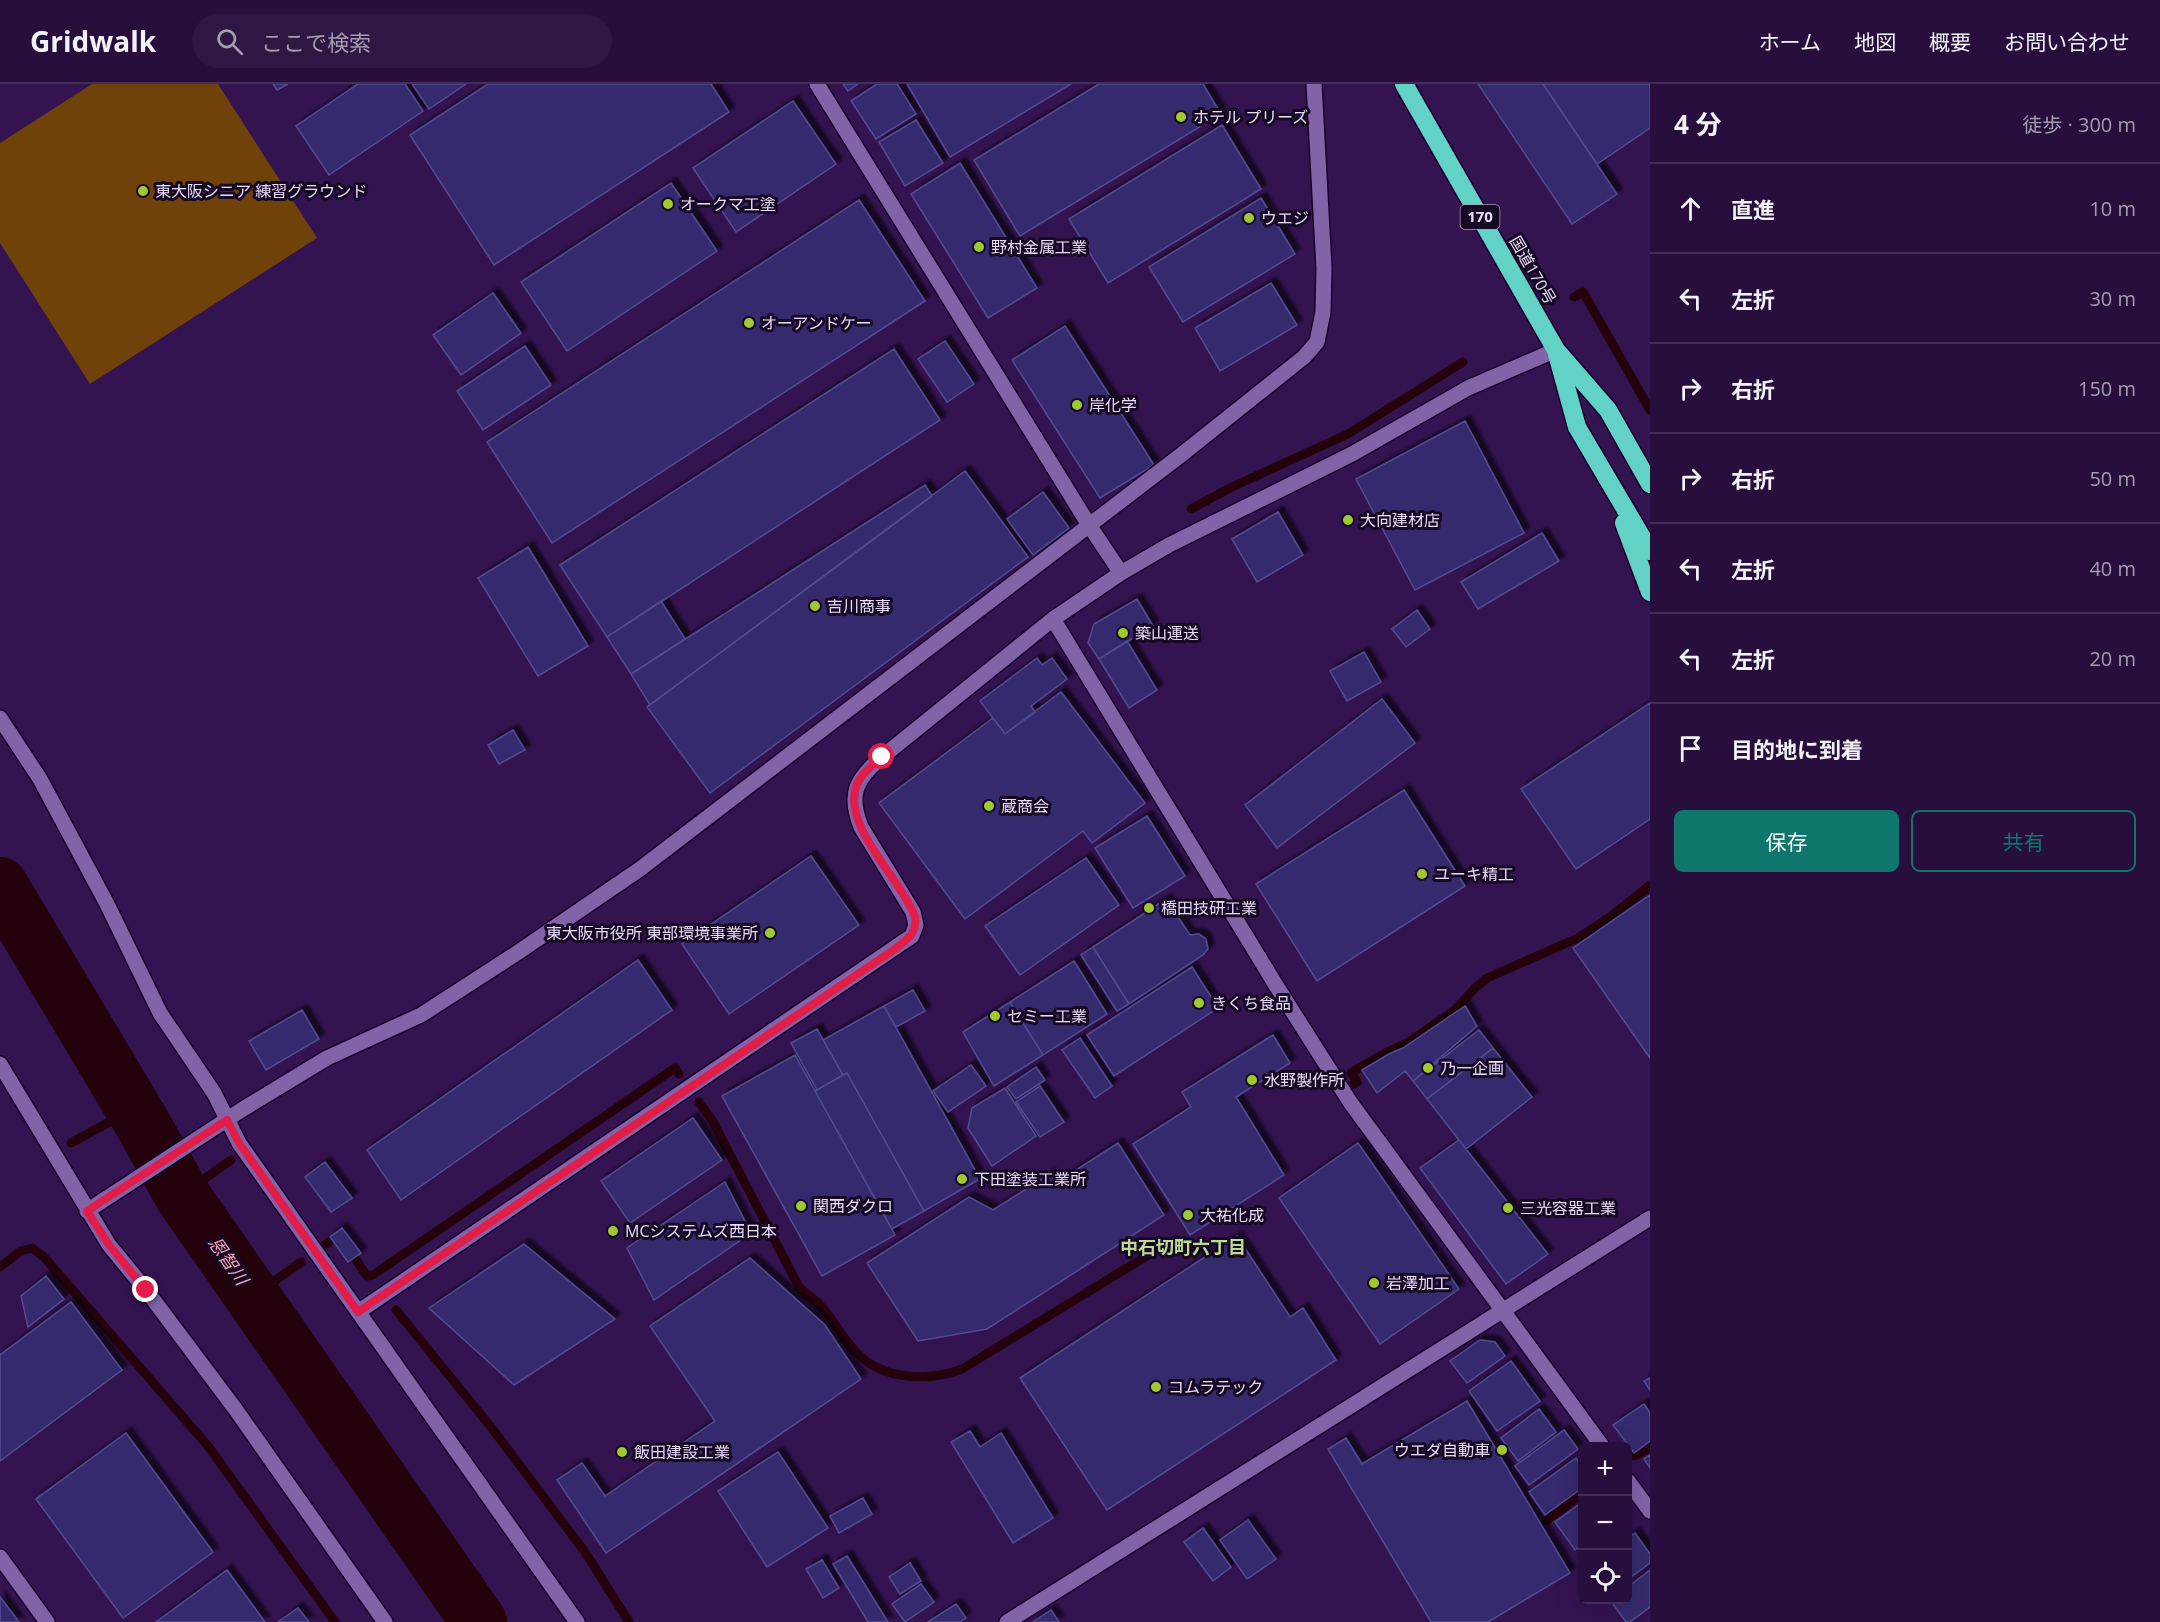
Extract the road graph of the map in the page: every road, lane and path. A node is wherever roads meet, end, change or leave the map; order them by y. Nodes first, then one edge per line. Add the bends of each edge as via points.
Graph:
1 (817, 84) edge
2 (1314, 84) edge
3 (1404, 84) edge
4 (1556, 350) junction
5 (1609, 484) junction
6 (1650, 484) edge
7 (1089, 525) junction
8 (1650, 551) edge
9 (1121, 573) junction
10 (1650, 592) edge
11 (1053, 619) junction
12 (0, 718) edge
13 (0, 1064) edge
14 (224, 1123) junction
15 (93, 1207) junction
16 (1650, 1218) edge
17 (1502, 1311) junction
18 (358, 1312) junction
19 (1599, 1442) edge
20 (1632, 1486) edge
21 (1650, 1511) edge
22 (0, 1557) edge
23 (47, 1622) edge
24 (384, 1622) edge
25 (578, 1622) edge
26 (1007, 1622) edge

1 - 7 street
2 - 7 street via 1324,268 1322,325 1317,342 1296,364
3 - 4 highway, 国道170号 / 170
4 - 5 highway, 国道170号 / 170 via 1577,428
4 - 6 highway, 国道170号 / 170 via 1608,410
4 - 9 street via 1468,388 1352,454 1168,545
5 - 8 highway, 国道170号 / 170
5 - 10 highway
7 - 9 street
7 - 14 street via 640,869 421,1015 327,1058
9 - 11 street
11 - 17 street via 1350,1102
11 - 18 street via 882,757 857,783 857,817 914,912 916,925 912,936
12 - 14 street via 40,779 108,904 160,1013 214,1094
13 - 15 street
14 - 15 street
14 - 18 street
15 - 24 street via 109,1245 236,1410
16 - 17 street
17 - 19 street
17 - 26 street
18 - 25 street
20 - 21 street
22 - 23 street

